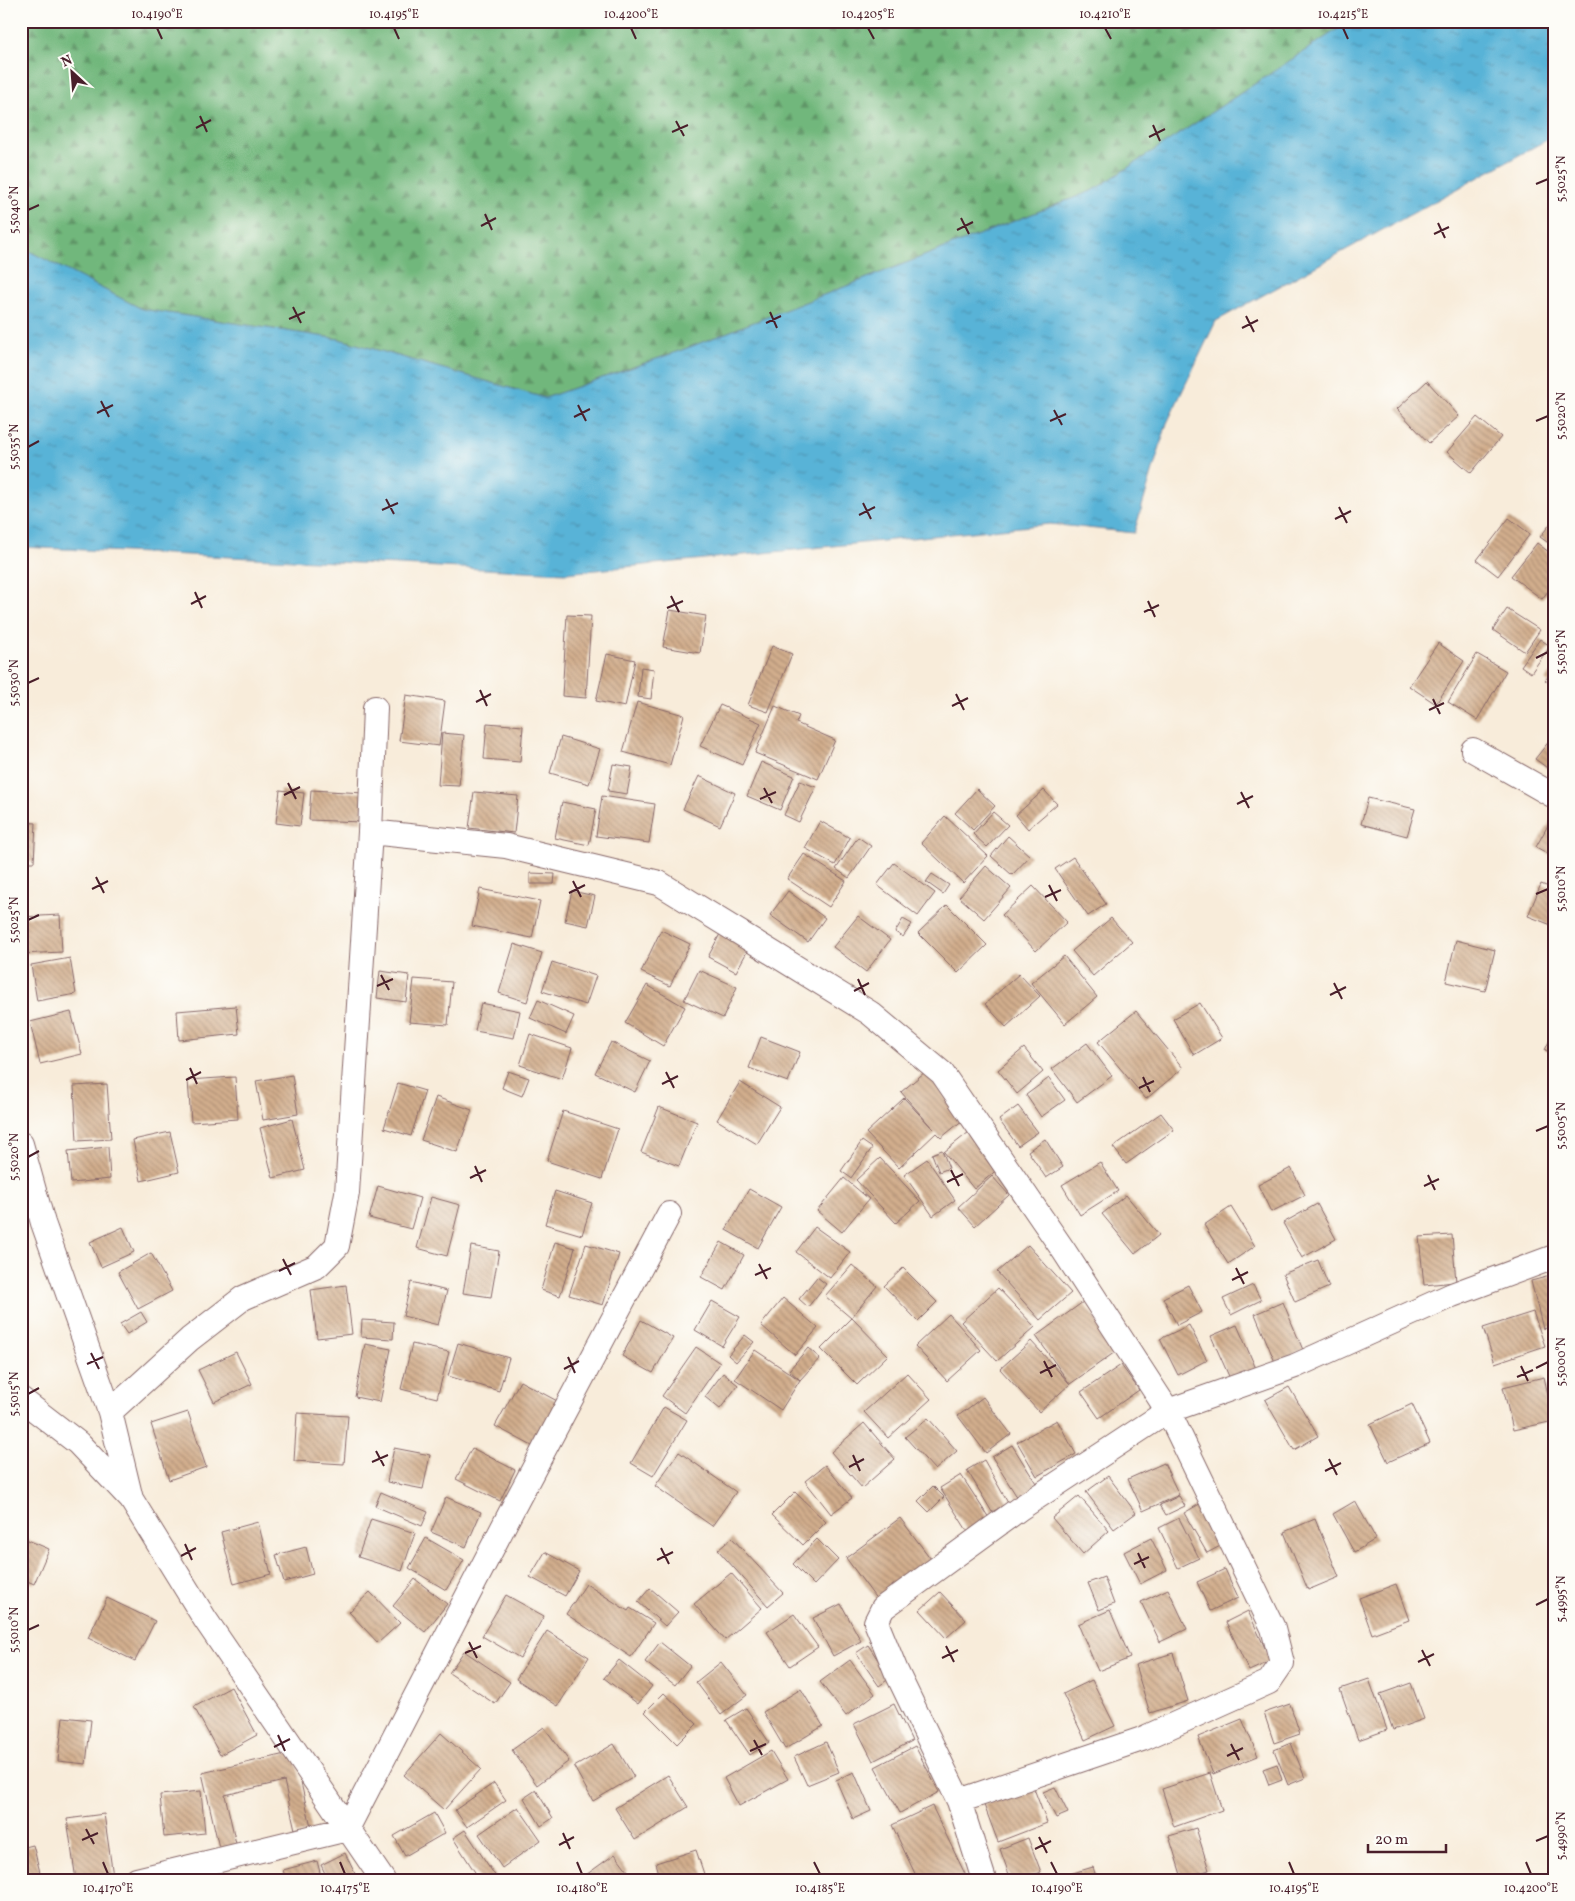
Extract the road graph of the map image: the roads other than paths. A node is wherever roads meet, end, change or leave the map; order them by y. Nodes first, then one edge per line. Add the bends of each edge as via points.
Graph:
1 (375, 708) dead end
2 (1473, 750) dead end
3 (1554, 796) edge
4 (370, 832) junction
5 (21, 1144) edge
6 (670, 1214) dead end
7 (1554, 1257) edge
8 (21, 1399) edge
9 (1168, 1411) junction
10 (110, 1412) junction
11 (131, 1499) junction
12 (958, 1801) junction
13 (347, 1829) junction
14 (137, 1880) edge
15 (383, 1880) edge
16 (984, 1880) edge

1 - 4 street
2 - 3 street
4 - 9 street via 506,846 659,882 870,1013 942,1073
4 - 10 street via 347,1193 336,1246 317,1266 243,1298 190,1339
5 - 10 street via 43,1223
6 - 13 street
7 - 9 street via 1452,1295 1295,1366
8 - 11 street via 78,1443
9 - 12 street via 1019,1509 883,1608 876,1622
9 - 12 street via 1273,1628 1282,1663 1269,1682 1142,1739
10 - 11 street
11 - 13 street via 205,1619
12 - 16 street
13 - 14 street
13 - 15 street

